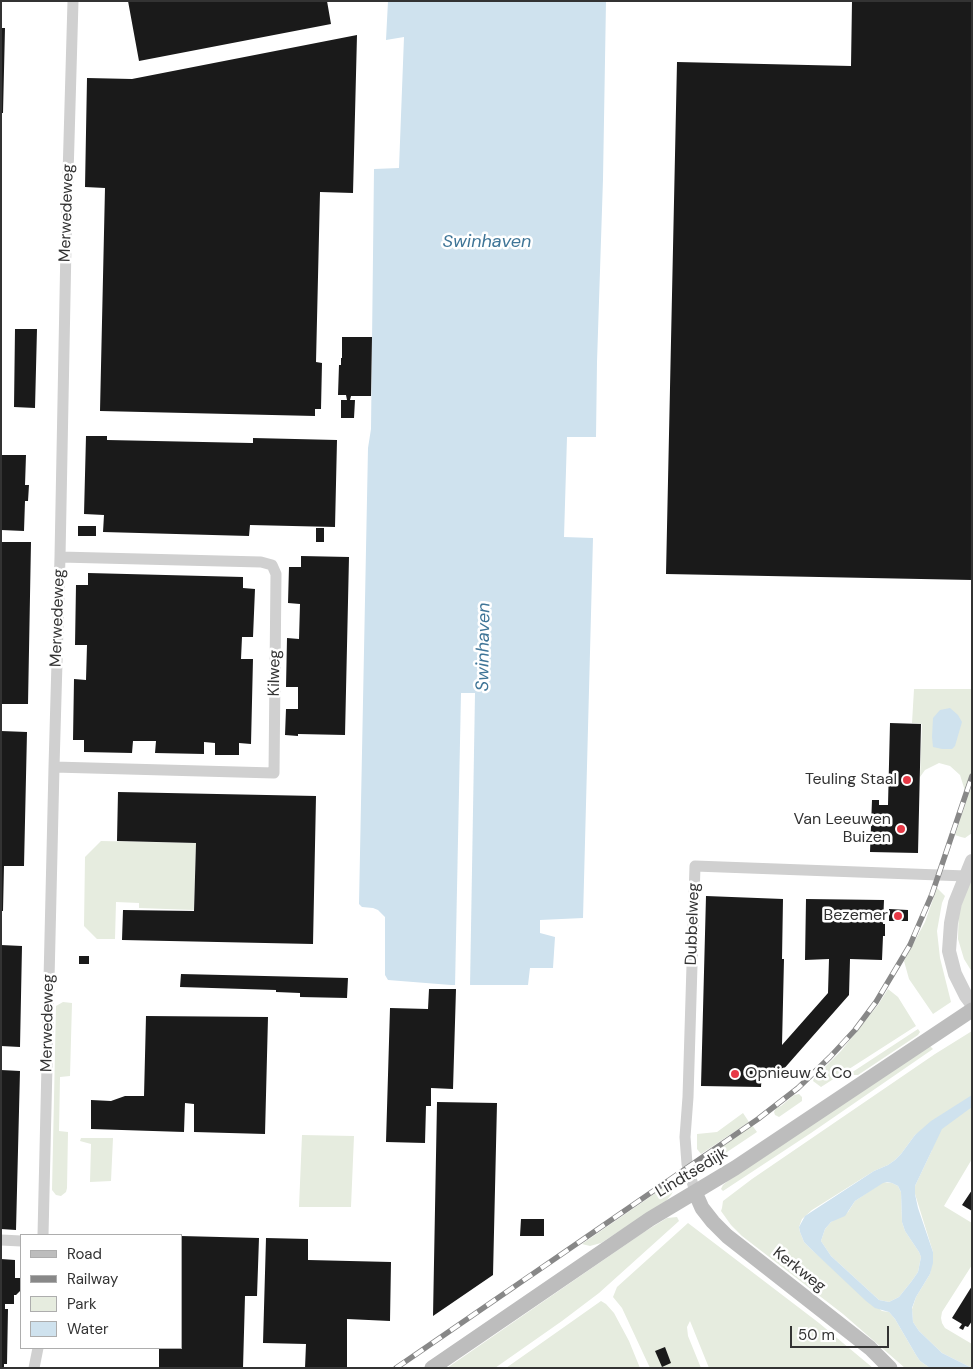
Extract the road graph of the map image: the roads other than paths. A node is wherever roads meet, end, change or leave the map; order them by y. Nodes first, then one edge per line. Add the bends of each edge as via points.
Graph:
1 (73, 1) edge
2 (60, 556) junction
3 (54, 767) junction
4 (972, 861) edge
5 (966, 876) junction
6 (972, 1004) edge
7 (972, 1010) edge
8 (695, 1192) junction
9 (43, 1234) edge
10 (1, 1240) edge
11 (20, 1241) edge
12 (38, 1349) edge
13 (34, 1368) edge
14 (432, 1368) edge
15 (890, 1368) edge

1 - 2 street, Merwedeweg
2 - 3 street, Merwedeweg
2 - 3 street, Kilweg via 261,562 272,565 276,574 274,773
3 - 9 street, Merwedeweg
4 - 5 street
5 - 6 street via 951,923 949,951 955,974
5 - 8 street, Dubbelweg via 695,866 685,1136 687,1164
7 - 8 main road, Lindtsedijk
8 - 14 main road, Lindtsedijk via 650,1219
8 - 15 main road, Kerkweg via 702,1208 727,1236 870,1348
10 - 11 street
12 - 13 street

